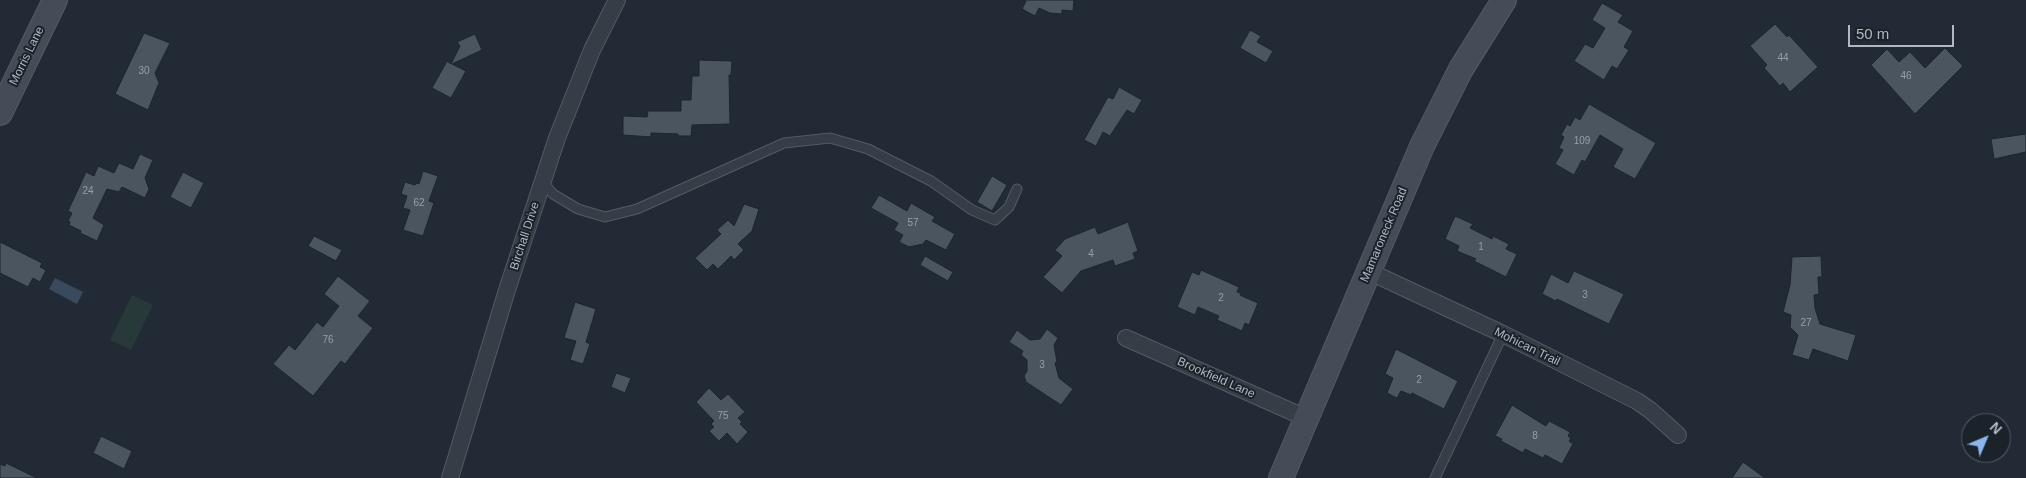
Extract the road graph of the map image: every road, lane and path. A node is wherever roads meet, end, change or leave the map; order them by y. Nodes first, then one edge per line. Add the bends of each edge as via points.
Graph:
1 (54, 0) edge
2 (617, 0) edge
3 (1504, 0) edge
4 (0, 112) edge
5 (542, 181) junction
6 (1016, 189) dead end
7 (1368, 271) junction
8 (1503, 334) junction
9 (1126, 338) dead end
10 (1306, 418) junction
11 (1678, 435) dead end
12 (450, 478) edge
13 (1282, 478) edge
14 (1435, 478) edge

1 - 4 street, Morris Lane
2 - 5 street, Birchall Drive via 582,74
3 - 7 street, Mamaroneck Road via 1461,69 1422,146
5 - 6 lane via 553,194 578,209 605,217 637,209 784,143 830,138 868,149 931,181 972,210 995,220 1008,207
5 - 12 street, Birchall Drive
7 - 8 street, Mohican Trail
7 - 10 street, Mamaroneck Road
8 - 11 street, Mohican Trail via 1637,401
8 - 14 lane
9 - 10 street, Brookfield Lane
10 - 13 street, Mamaroneck Road

